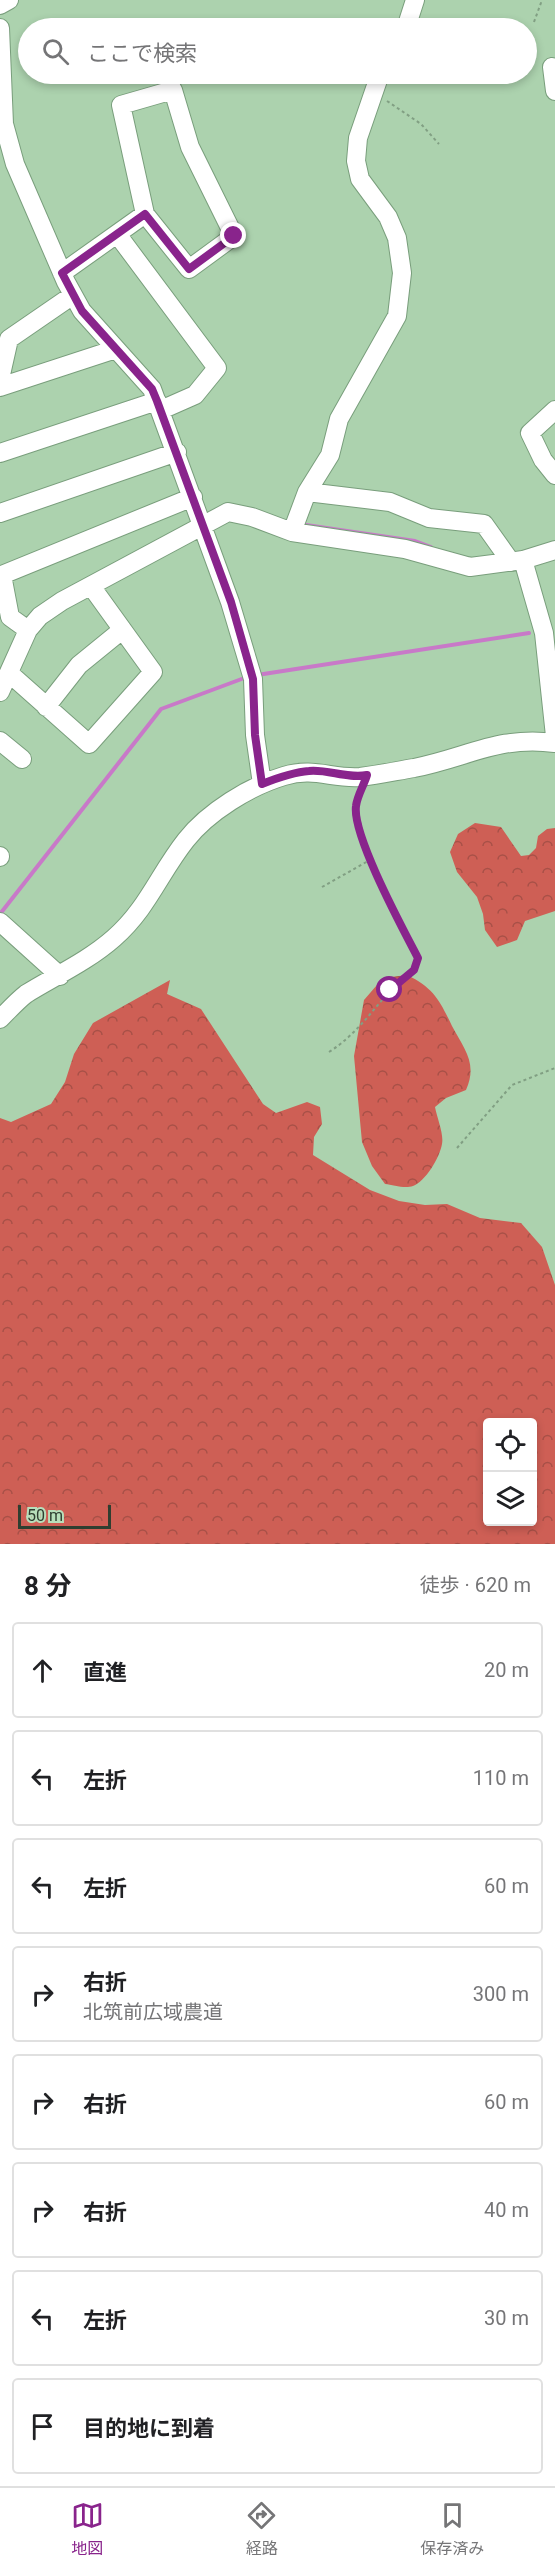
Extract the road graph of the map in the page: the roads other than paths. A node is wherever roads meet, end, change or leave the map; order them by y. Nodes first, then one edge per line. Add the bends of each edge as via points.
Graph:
1 (9, 0) edge
2 (415, 0) edge
3 (0, 5) edge
4 (409, 18) edge
5 (0, 28) edge
6 (552, 67) dead end
7 (375, 84) edge
8 (555, 91) edge
9 (145, 214) junction
10 (117, 234) junction
11 (62, 273) junction
12 (73, 295) junction
13 (116, 349) junction
14 (0, 379) edge
15 (0, 387) edge
16 (159, 406) junction
17 (555, 410) edge
18 (177, 452) junction
19 (0, 453) edge
20 (555, 475) edge
21 (307, 492) junction
22 (193, 497) junction
23 (0, 513) edge
24 (203, 525) junction
25 (292, 532) junction
26 (555, 550) edge
27 (517, 561) junction
28 (91, 586) junction
29 (28, 630) junction
30 (122, 630) junction
31 (550, 632) edge
32 (9, 673) junction
33 (0, 692) edge
34 (553, 698) edge
35 (46, 706) junction
36 (555, 736) edge
37 (0, 741) edge
38 (555, 743) edge
39 (22, 759) dead end
40 (262, 784) junction
41 (0, 922) edge
42 (60, 976) junction
43 (0, 1019) edge

1 - 3 street
2 - 4 street
5 - 11 street via 4,124 15,164
6 - 8 street
7 - 21 street via 358,138 356,161 360,179 388,217 397,238 402,273 397,316 339,418 330,455
9 - 9 street via 121,105 173,90 190,147 234,236 189,269
9 - 10 street
10 - 11 street
10 - 16 street via 218,368 195,394
11 - 12 street
12 - 13 street
12 - 14 street via 9,339
13 - 15 street
13 - 16 street via 152,389
16 - 18 street
16 - 19 street
17 - 20 street via 530,433
18 - 22 street
18 - 23 street
21 - 25 street
21 - 27 street via 390,502 429,518 484,524
22 - 24 street
22 - 29 street via 2,575 10,617
24 - 25 street via 228,512
24 - 28 street
24 - 40 street via 253,679
25 - 27 street via 405,549 470,567
26 - 27 street
27 - 31 street
28 - 29 street via 40,616
28 - 30 street
29 - 32 street
30 - 35 street via 79,665
30 - 35 street via 153,672 89,744
31 - 34 street
32 - 33 street
32 - 35 street
34 - 36 street
37 - 39 street
38 - 40 street via 508,741 417,767 358,777 310,771
40 - 42 street via 211,817 186,840 142,910 113,939
41 - 42 street
42 - 43 street via 24,995

